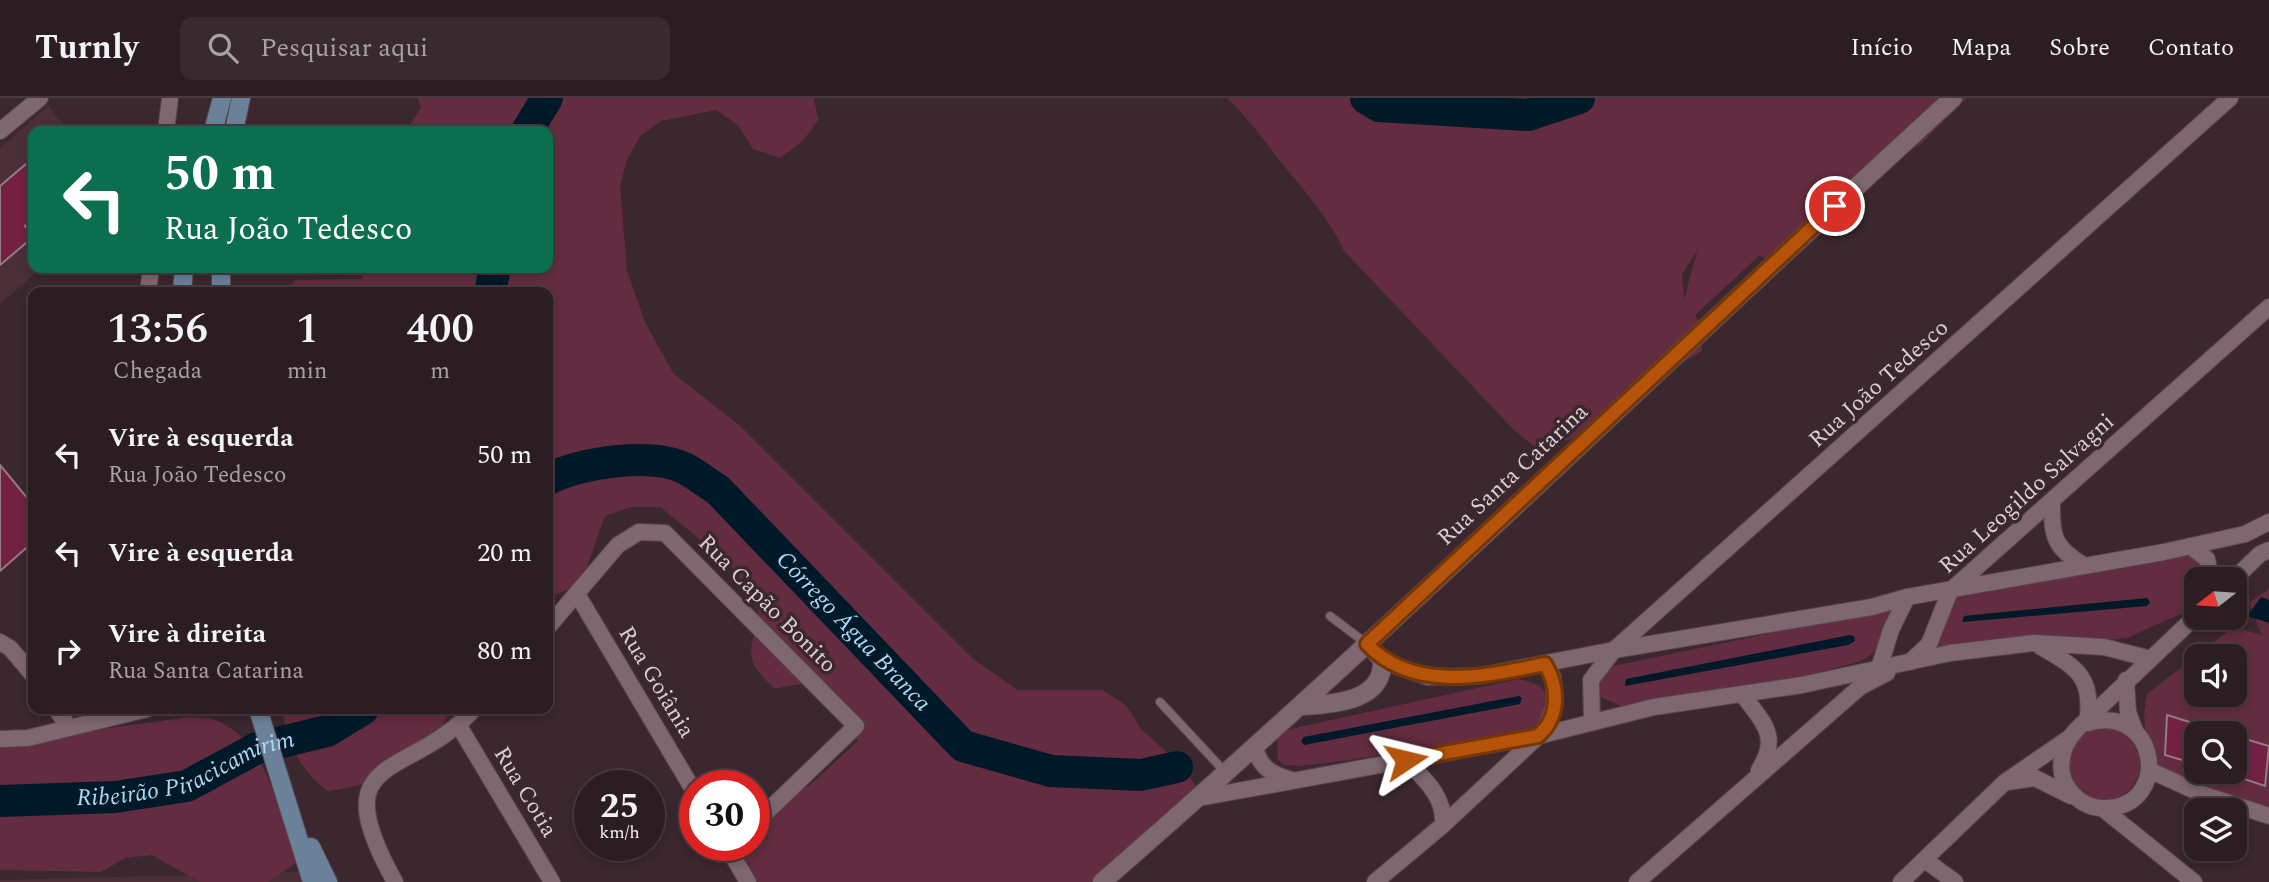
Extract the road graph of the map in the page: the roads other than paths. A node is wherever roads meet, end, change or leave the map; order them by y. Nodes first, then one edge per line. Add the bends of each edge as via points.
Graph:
1 (40, 98) edge
2 (170, 98) edge
3 (222, 98) edge
4 (241, 98) edge
5 (1953, 98) edge
6 (2230, 98) edge
7 (167, 126) edge
8 (214, 126) edge
9 (235, 126) edge
10 (0, 131) edge
11 (2269, 307) edge
12 (2052, 502) junction
13 (2269, 522) edge
14 (2190, 546) junction
15 (2269, 550) edge
16 (2085, 566) junction
17 (2209, 567) edge
18 (2246, 567) edge
19 (1950, 591) junction
20 (577, 594) junction
21 (1907, 597) junction
22 (1330, 616) dead end
23 (553, 621) edge
24 (2184, 627) edge
25 (0, 642) edge
26 (2034, 643) junction
27 (1367, 644) junction
28 (1615, 650) junction
29 (2151, 659) junction
30 (1382, 661) junction
31 (1911, 662) junction
32 (1545, 664) junction
33 (28, 668) edge
34 (1879, 668) junction
35 (2126, 680) junction
36 (1743, 695) junction
37 (1160, 702) dead end
38 (1303, 706) junction
39 (60, 714) edge
40 (125, 714) edge
41 (260, 714) edge
42 (469, 714) edge
43 (1592, 720) junction
44 (2087, 723) junction
45 (458, 726) junction
46 (69, 727) junction
47 (2135, 731) junction
48 (1538, 736) junction
49 (2069, 737) junction
50 (0, 739) edge
51 (1255, 748) junction
52 (1406, 760) junction
53 (681, 770) edge
54 (2149, 770) junction
55 (1226, 773) junction
56 (1290, 779) junction
57 (1752, 781) junction
58 (2005, 782) junction
59 (286, 796) junction
60 (1199, 798) junction
61 (2078, 800) junction
62 (2102, 808) junction
63 (770, 809) edge
64 (2269, 816) edge
65 (1443, 825) junction
66 (1925, 860) junction
67 (737, 861) edge
68 (312, 882) edge
69 (328, 882) edge
70 (395, 882) edge
71 (552, 882) edge
72 (748, 882) edge
73 (1102, 882) edge
74 (1375, 882) edge
75 (1637, 882) edge
76 (1901, 882) edge
77 (1955, 882) edge
78 (2194, 882) edge

1 - 10 street
2 - 7 street
3 - 8 main road
4 - 9 main road
5 - 27 street, Rua Santa Catarina
6 - 28 street, Rua João Tedesco
11 - 12 street, Rua Leogildo Salvagni
12 - 16 street via 2052,533 2067,555
12 - 19 street, Rua Leogildo Salvagni
13 - 14 street via 2245,534
14 - 16 street
14 - 17 street via 2207,559
15 - 18 street
16 - 19 street
19 - 21 street
19 - 31 street, Rua Leogildo Salvagni via 1934,636
20 - 23 street
20 - 53 street, Rua Goiânia
20 - 63 street, Rua Capão Bonito via 618,545 639,532 665,533 856,726
21 - 28 street via 1872,607
21 - 34 street
22 - 27 lane
24 - 29 street
25 - 33 street
26 - 29 street via 2104,647
26 - 31 street
26 - 44 street via 2066,661 2081,676 2091,697
27 - 30 street
27 - 38 street, Rua Santa Catarina
28 - 32 street
28 - 43 street, Rua João Tedesco via 1591,680
29 - 35 street
30 - 32 street via 1428,677 1479,676
30 - 38 street via 1383,672 1377,682 1356,698
31 - 34 street
31 - 57 street, Rua Leogildo Salvagni via 1860,687
32 - 48 street via 1553,678 1555,704
34 - 36 street
35 - 44 street
35 - 47 street via 2128,712
36 - 43 street
36 - 57 street via 1768,729 1771,745
37 - 55 lane
38 - 51 street, Rua Santa Catarina
39 - 46 street
40 - 46 street
41 - 59 main road
42 - 45 street
43 - 48 street
44 - 47 street via 2112,719
44 - 49 street
45 - 70 street via 380,772 368,788 366,815
45 - 71 street, Rua Cotia
46 - 50 street via 28,738
47 - 54 street via 2149,756
48 - 52 street
48 - 65 street
49 - 58 street
49 - 61 street via 2061,764 2069,790
51 - 55 street, Rua Santa Catarina
51 - 56 street via 1268,770
52 - 56 street
52 - 65 street via 1437,795
54 - 62 street via 2133,799
54 - 64 street
55 - 60 street, Rua Santa Catarina
56 - 60 street
57 - 75 street, Rua Leogildo Salvagni
58 - 61 street via 2035,778
58 - 66 street
59 - 68 main road
59 - 69 main road
60 - 73 street, Rua Santa Catarina
61 - 62 street
62 - 78 street
65 - 74 street
66 - 76 street
66 - 77 street
67 - 72 street

